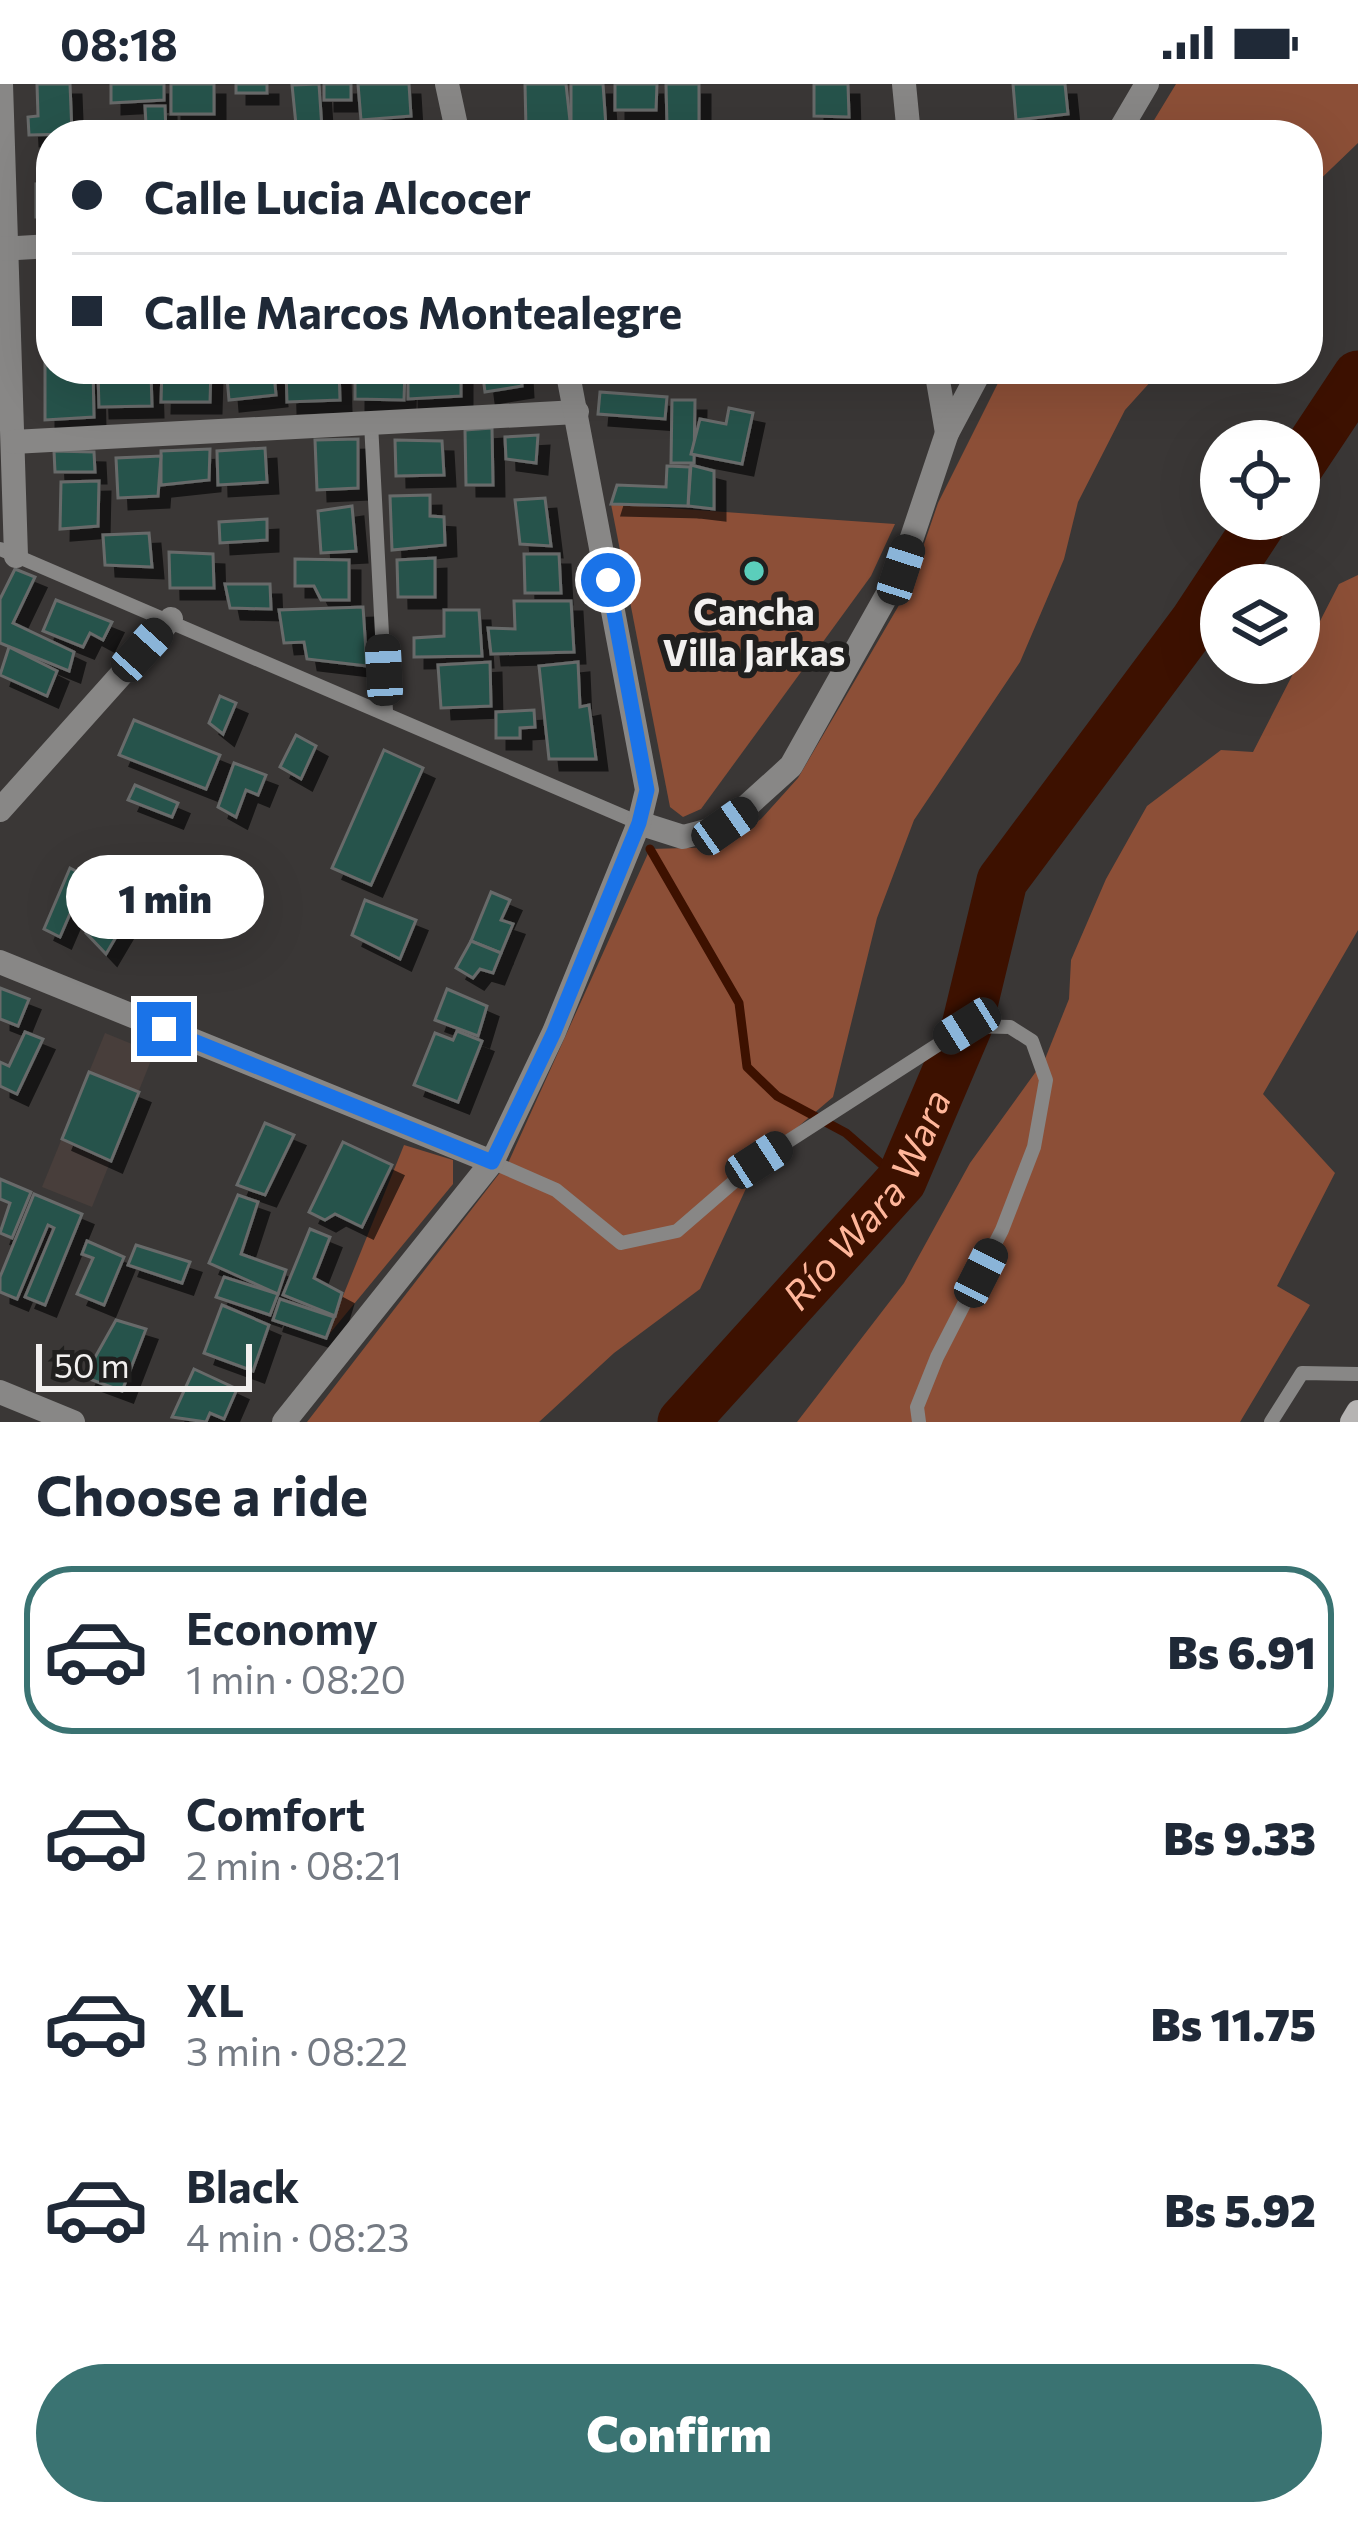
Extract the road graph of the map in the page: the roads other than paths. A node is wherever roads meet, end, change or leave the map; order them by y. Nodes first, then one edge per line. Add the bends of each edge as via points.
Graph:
1 (1, 84) edge
2 (446, 84) edge
3 (904, 84) edge
4 (1147, 84) edge
5 (454, 120) edge
6 (908, 120) edge
7 (1126, 120) edge
8 (36, 247) edge
9 (3, 249) edge
10 (570, 384) edge
11 (938, 384) edge
12 (974, 384) edge
13 (577, 412) junction
14 (371, 422) junction
15 (946, 434) junction
16 (13, 442) junction
17 (8, 553) edge
18 (171, 619) junction
19 (386, 711) junction
20 (0, 810) edge
21 (639, 823) junction
22 (0, 962) edge
23 (492, 1162) junction
24 (1358, 1374) edge
25 (0, 1392) edge
26 (1358, 1412) edge
27 (73, 1422) edge
28 (284, 1422) edge
29 (920, 1422) edge
30 (1271, 1422) edge
31 (1352, 1422) edge

1 - 9 street
2 - 5 street
3 - 6 street
4 - 7 street
8 - 9 street
9 - 16 street
10 - 13 street
11 - 15 street
12 - 15 street
13 - 14 street
13 - 21 street via 647,790
14 - 16 street
14 - 19 lane
15 - 21 street via 901,570 791,766 725,826 683,837
16 - 17 street
17 - 18 lane
18 - 19 lane
18 - 20 street
19 - 21 lane
21 - 23 street
22 - 23 street
23 - 28 street
23 - 29 lane via 556,1190 621,1243 677,1231 759,1160 967,1026 1021,1034 1032,1041 1046,1080 1034,1147 917,1407
24 - 30 lane via 1302,1373
25 - 27 street
26 - 31 street

